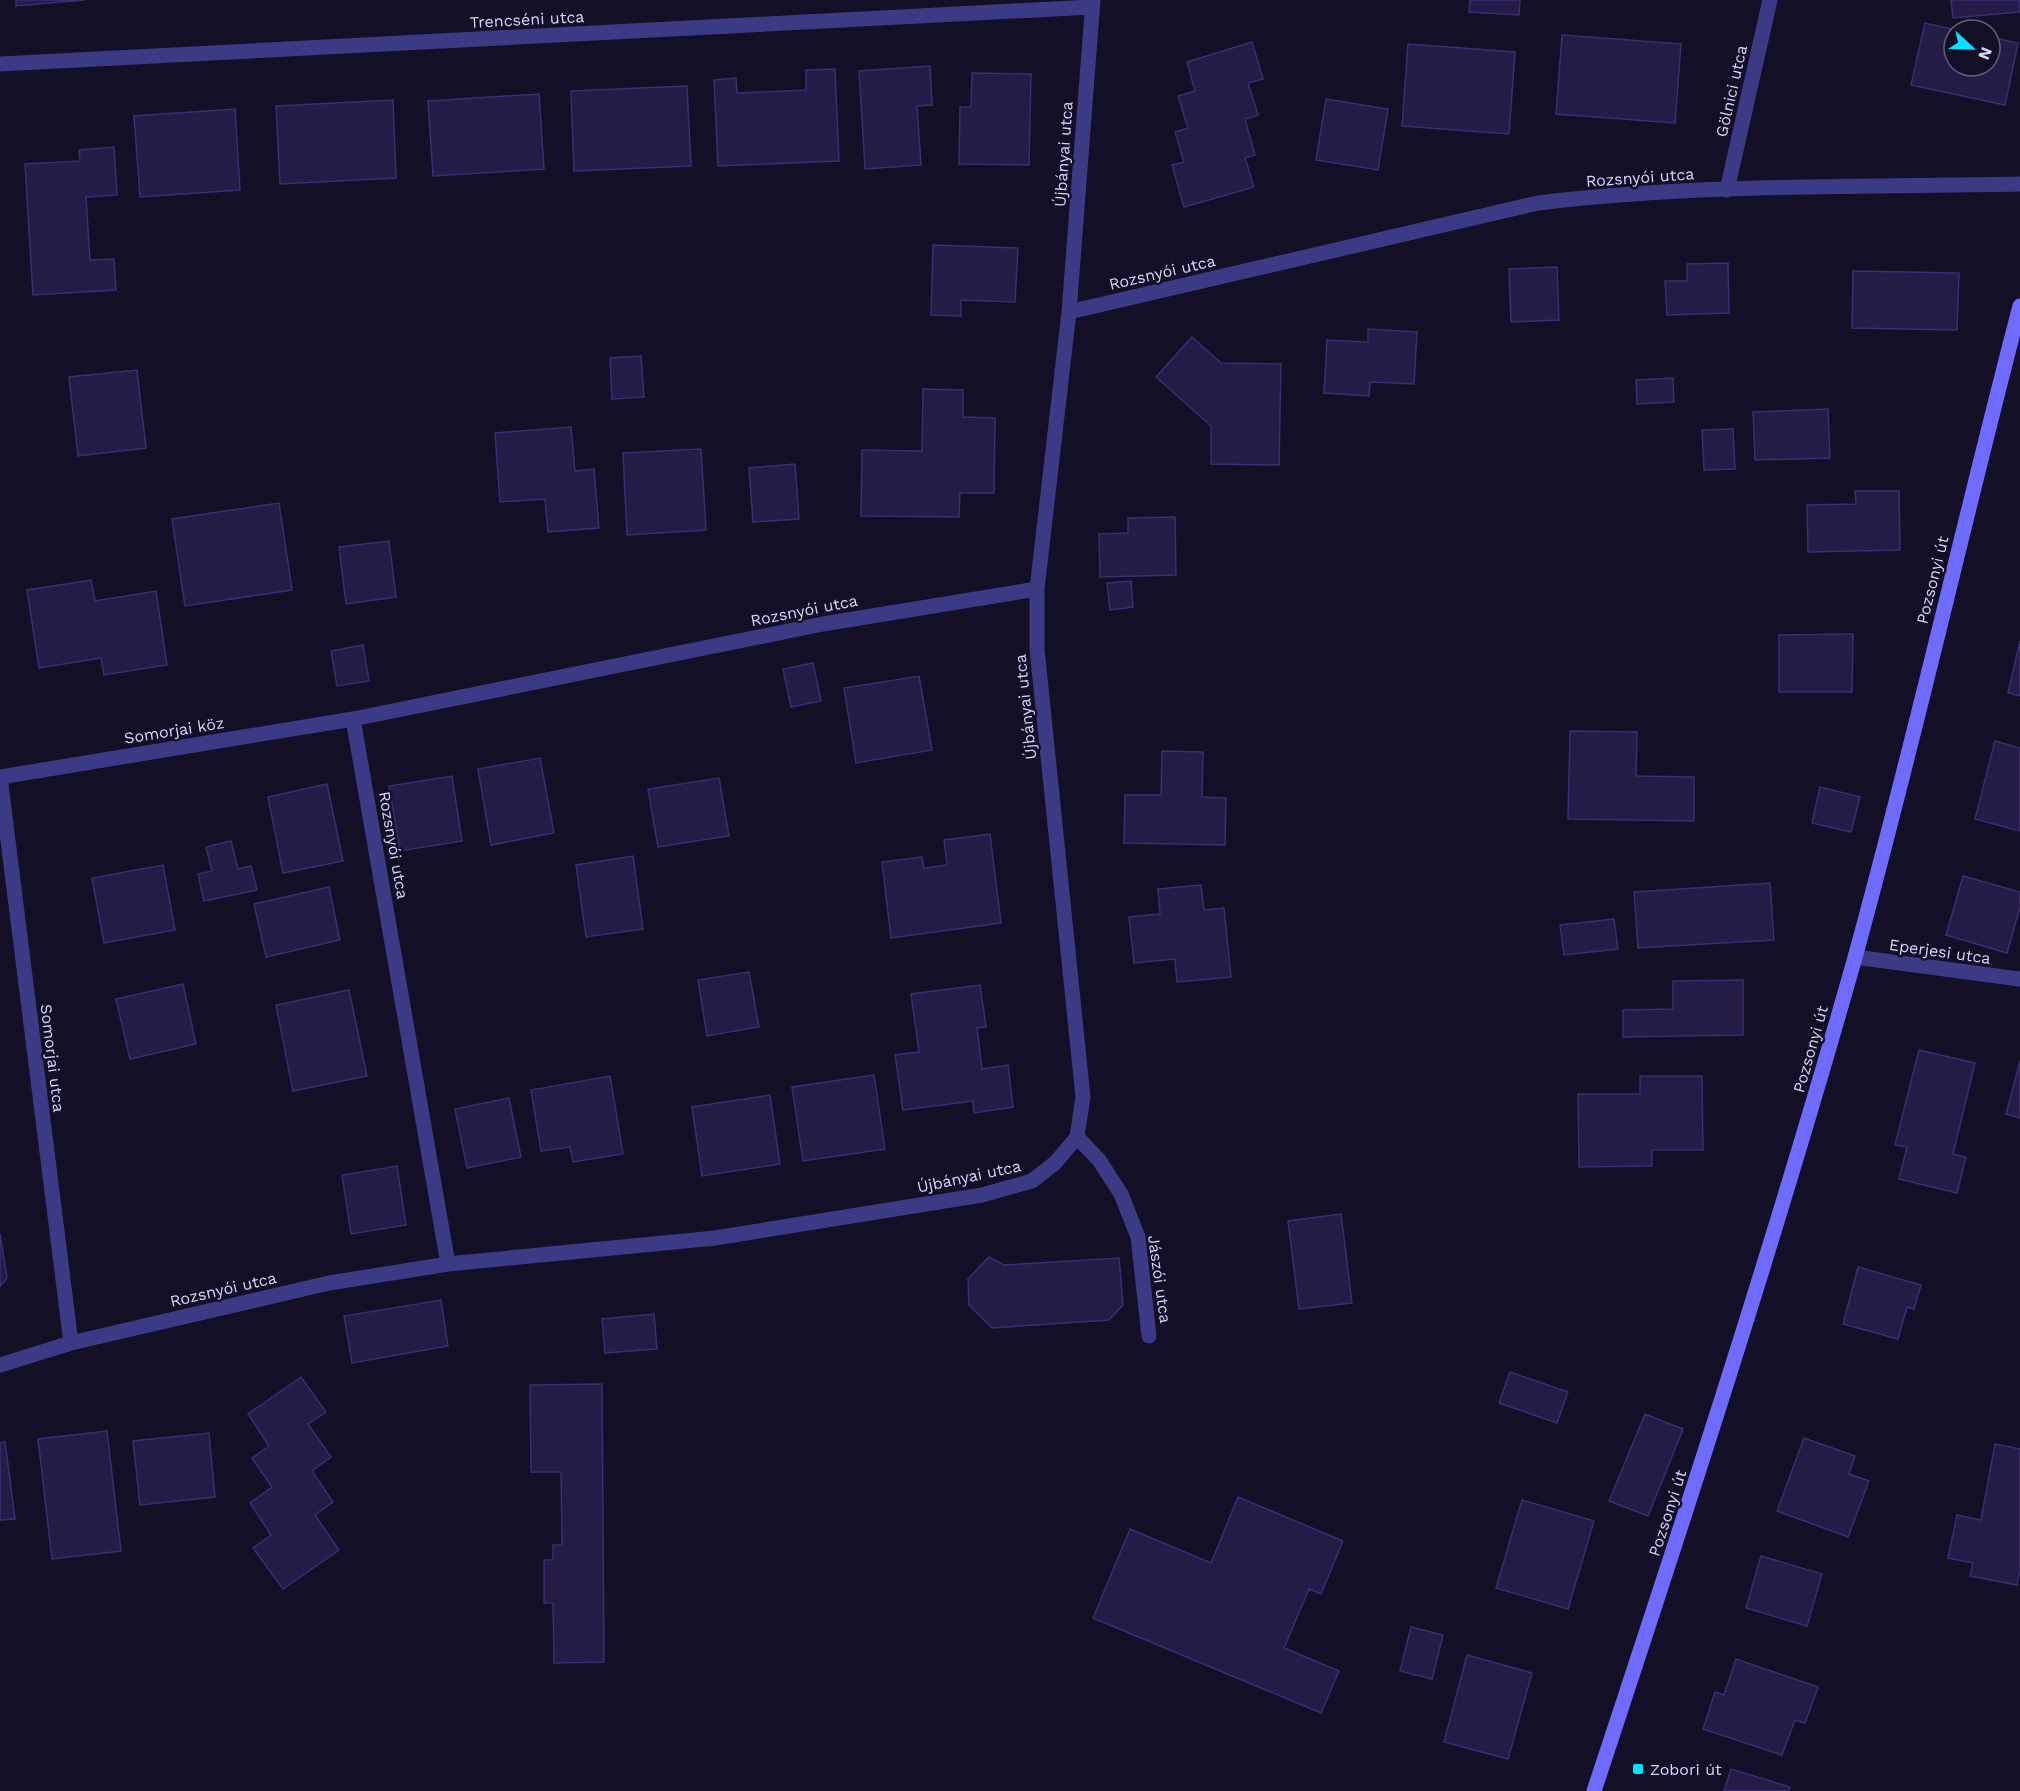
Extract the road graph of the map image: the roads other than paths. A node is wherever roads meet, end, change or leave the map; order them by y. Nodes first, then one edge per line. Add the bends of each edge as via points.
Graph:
1 (1770, 0) edge
2 (1093, 4) edge
3 (0, 64) edge
4 (2020, 183) edge
5 (1727, 190) junction
6 (2020, 306) edge
7 (1069, 312) junction
8 (1037, 590) junction
9 (353, 719) junction
10 (0, 777) edge
11 (1855, 957) junction
12 (2020, 979) edge
13 (1077, 1137) junction
14 (448, 1264) junction
15 (1149, 1336) dead end
16 (71, 1343) junction
17 (0, 1365) edge
18 (1594, 1791) edge

1 - 5 street, Gölnici utca
2 - 3 street, Trencséni utca
2 - 7 street, Újbányai utca
4 - 5 street, Rozsnyói utca
5 - 7 street, Rozsnyói utca via 1538,203
6 - 11 street, Pozsonyi út
7 - 8 street
8 - 9 street, Rozsnyói utca via 823,624
8 - 13 street, Újbányai utca via 1037,649 1083,1097
9 - 10 street, Somorjai köz
9 - 14 street, Rozsnyói utca
10 - 16 street, Somorjai utca
11 - 12 street, Eperjesi utca
11 - 18 street, Pozsonyi út via 1728,1383
13 - 14 street, Újbányai utca via 1056,1162 1032,1181 982,1195 715,1238
13 - 15 street, Jászói utca via 1099,1160 1121,1194 1138,1237
14 - 16 street, Rozsnyói utca via 329,1283
16 - 17 street, Rozsnyói utca

